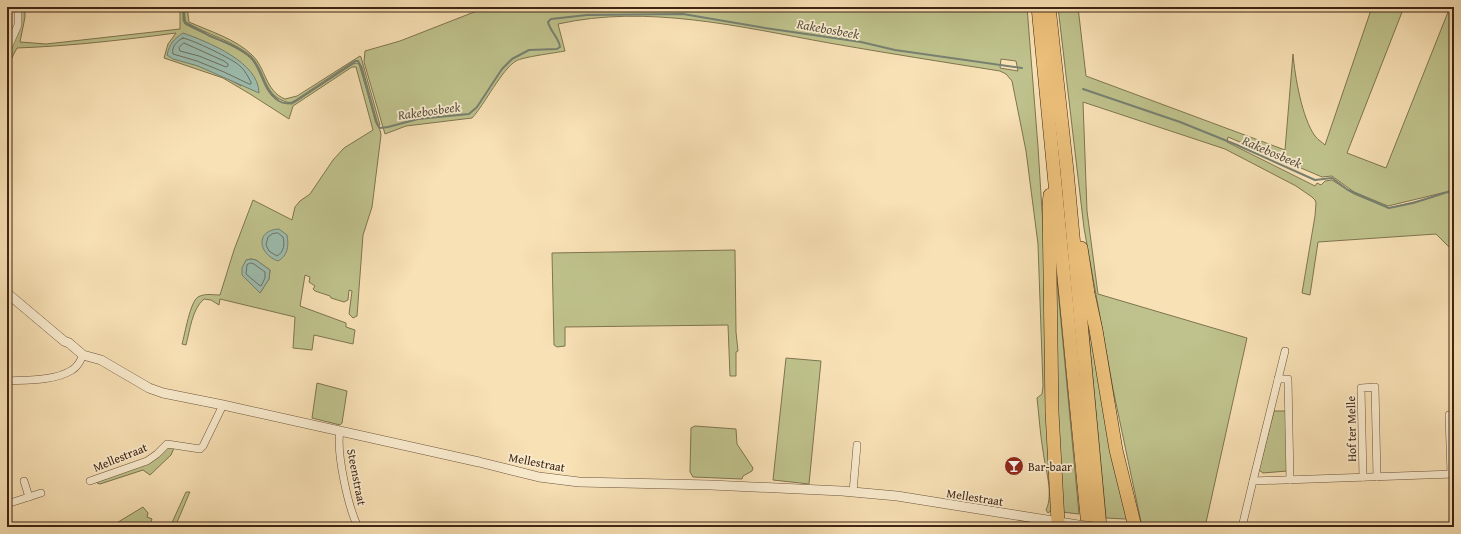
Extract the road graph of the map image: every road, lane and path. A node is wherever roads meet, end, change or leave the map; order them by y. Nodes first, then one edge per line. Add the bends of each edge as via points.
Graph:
1 (18, 7) edge
2 (1038, 7) edge
3 (1049, 7) edge
4 (7, 50) edge
5 (1060, 170) junction
6 (7, 293) edge
7 (1284, 351) dead end
8 (82, 357) junction
9 (1278, 378) junction
10 (7, 381) edge
11 (222, 405) junction
12 (1454, 415) edge
13 (340, 431) junction
14 (857, 445) dead end
15 (1452, 474) edge
16 (1363, 477) junction
17 (1377, 477) junction
18 (1290, 480) junction
19 (24, 481) dead end
20 (90, 481) dead end
21 (1253, 481) junction
22 (853, 492) junction
23 (41, 493) dead end
24 (29, 497) junction
25 (7, 504) edge
26 (1058, 522) junction
27 (1083, 526) edge
28 (358, 527) edge
29 (1093, 527) edge
30 (1100, 527) edge
31 (1134, 527) edge
32 (1242, 527) edge

1 - 4 street via 18,24
2 - 5 highway
3 - 5 highway
5 - 26 highway via 1049,205 1052,412
5 - 27 highway
5 - 30 highway
5 - 31 highway via 1074,196 1088,294 1116,450
6 - 8 street via 64,341 66,347
7 - 9 street
8 - 10 street via 73,370 57,376
8 - 11 street, Mellestraat via 163,393
9 - 18 street via 1288,379
9 - 21 street
11 - 13 street, Mellestraat
11 - 20 street, Mellestraat via 200,449 167,444 147,461
12 - 15 street, Hof ter Melle via 1449,415
13 - 22 street, Mellestraat via 539,477 579,482
13 - 28 street, Steenstraat via 339,452
14 - 22 street
15 - 17 street, Hof ter Melle
16 - 17 street, Hof ter Melle
16 - 17 street, Hof ter Melle via 1361,388 1375,387
16 - 18 street, Hof ter Melle
18 - 21 street, Hof ter Melle
19 - 24 street
21 - 32 street
22 - 26 street, Mellestraat via 897,496
23 - 24 street
24 - 25 street
26 - 27 street, Mellestraat
27 - 29 street, Mellestraat, bridge

